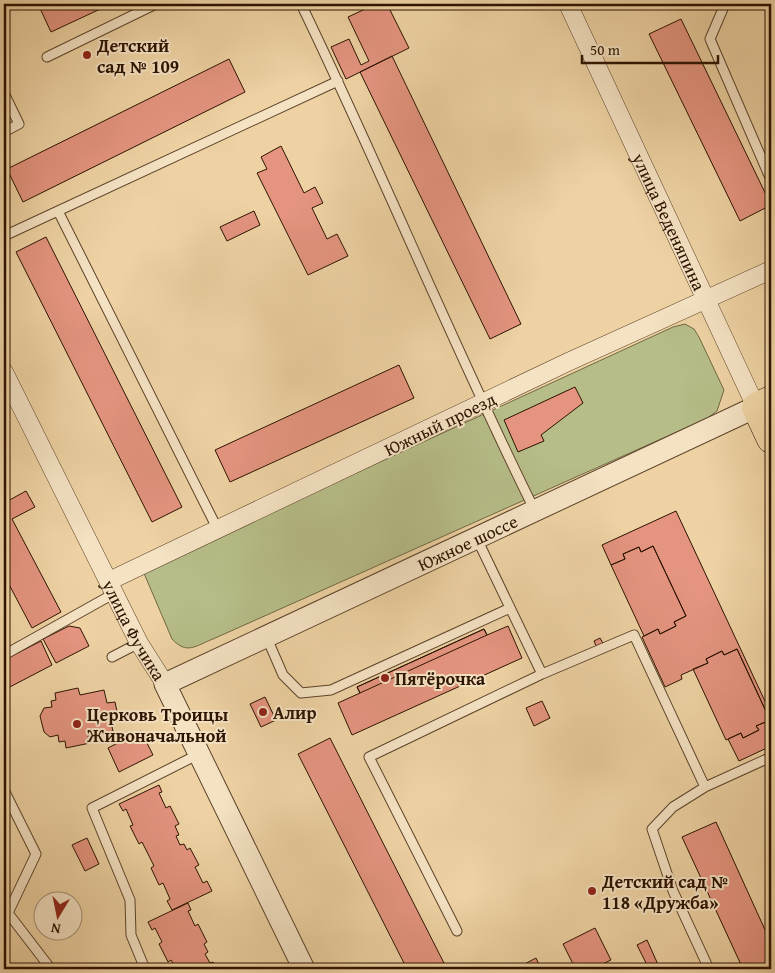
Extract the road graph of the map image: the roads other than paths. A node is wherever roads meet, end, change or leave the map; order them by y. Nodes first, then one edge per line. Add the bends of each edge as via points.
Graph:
1 (156, 4) edge
2 (301, 4) edge
3 (568, 4) edge
4 (725, 4) edge
5 (46, 56) dead end
6 (338, 82) junction
7 (4, 93) edge
8 (4, 132) edge
9 (771, 176) edge
10 (58, 211) junction
11 (4, 236) edge
12 (771, 270) edge
13 (705, 299) junction
14 (4, 372) edge
15 (483, 403) junction
16 (764, 404) edge
17 (771, 439) edge
18 (535, 511) junction
19 (218, 530) junction
20 (476, 539) junction
21 (112, 587) junction
22 (510, 608) junction
23 (266, 636) junction
24 (139, 643) junction
25 (4, 655) edge
26 (112, 657) dead end
27 (542, 674) junction
28 (164, 684) junction
29 (197, 755) junction
30 (771, 757) edge
31 (705, 787) junction
32 (4, 790) edge
33 (6, 914) edge
34 (457, 931) dead end
35 (51, 969) edge
36 (145, 969) edge
37 (304, 969) edge
38 (709, 969) edge

1 - 5 lane
2 - 6 lane
3 - 13 street, улица Веденяпина
4 - 9 lane via 710,39
6 - 10 lane
6 - 15 lane
7 - 8 lane via 19,124
10 - 11 lane
10 - 19 lane
12 - 13 street, Южный проезд
13 - 15 street, Южный проезд
13 - 16 street, улица Веденяпина
14 - 21 street, улица Фучика
15 - 18 lane
15 - 19 street, Южный проезд
16 - 17 main road, улица Веденяпина
16 - 18 street, Южное шоссе
18 - 20 street, Южное шоссе
19 - 21 street, Южный проезд
20 - 22 lane
20 - 23 street, Южное шоссе
21 - 24 street, улица Фучика
21 - 25 lane
22 - 23 lane via 331,690 301,693 283,675
22 - 27 lane
23 - 28 street, Южное шоссе
24 - 26 lane
24 - 28 street, улица Фучика
27 - 31 lane via 634,635
27 - 34 lane via 369,756
28 - 29 street, улица Фучика
29 - 36 lane via 92,808 130,900 131,935
29 - 37 street, улица Фучика
30 - 31 lane
31 - 38 lane via 673,807 652,829 673,892
32 - 33 lane via 36,854
33 - 35 lane

